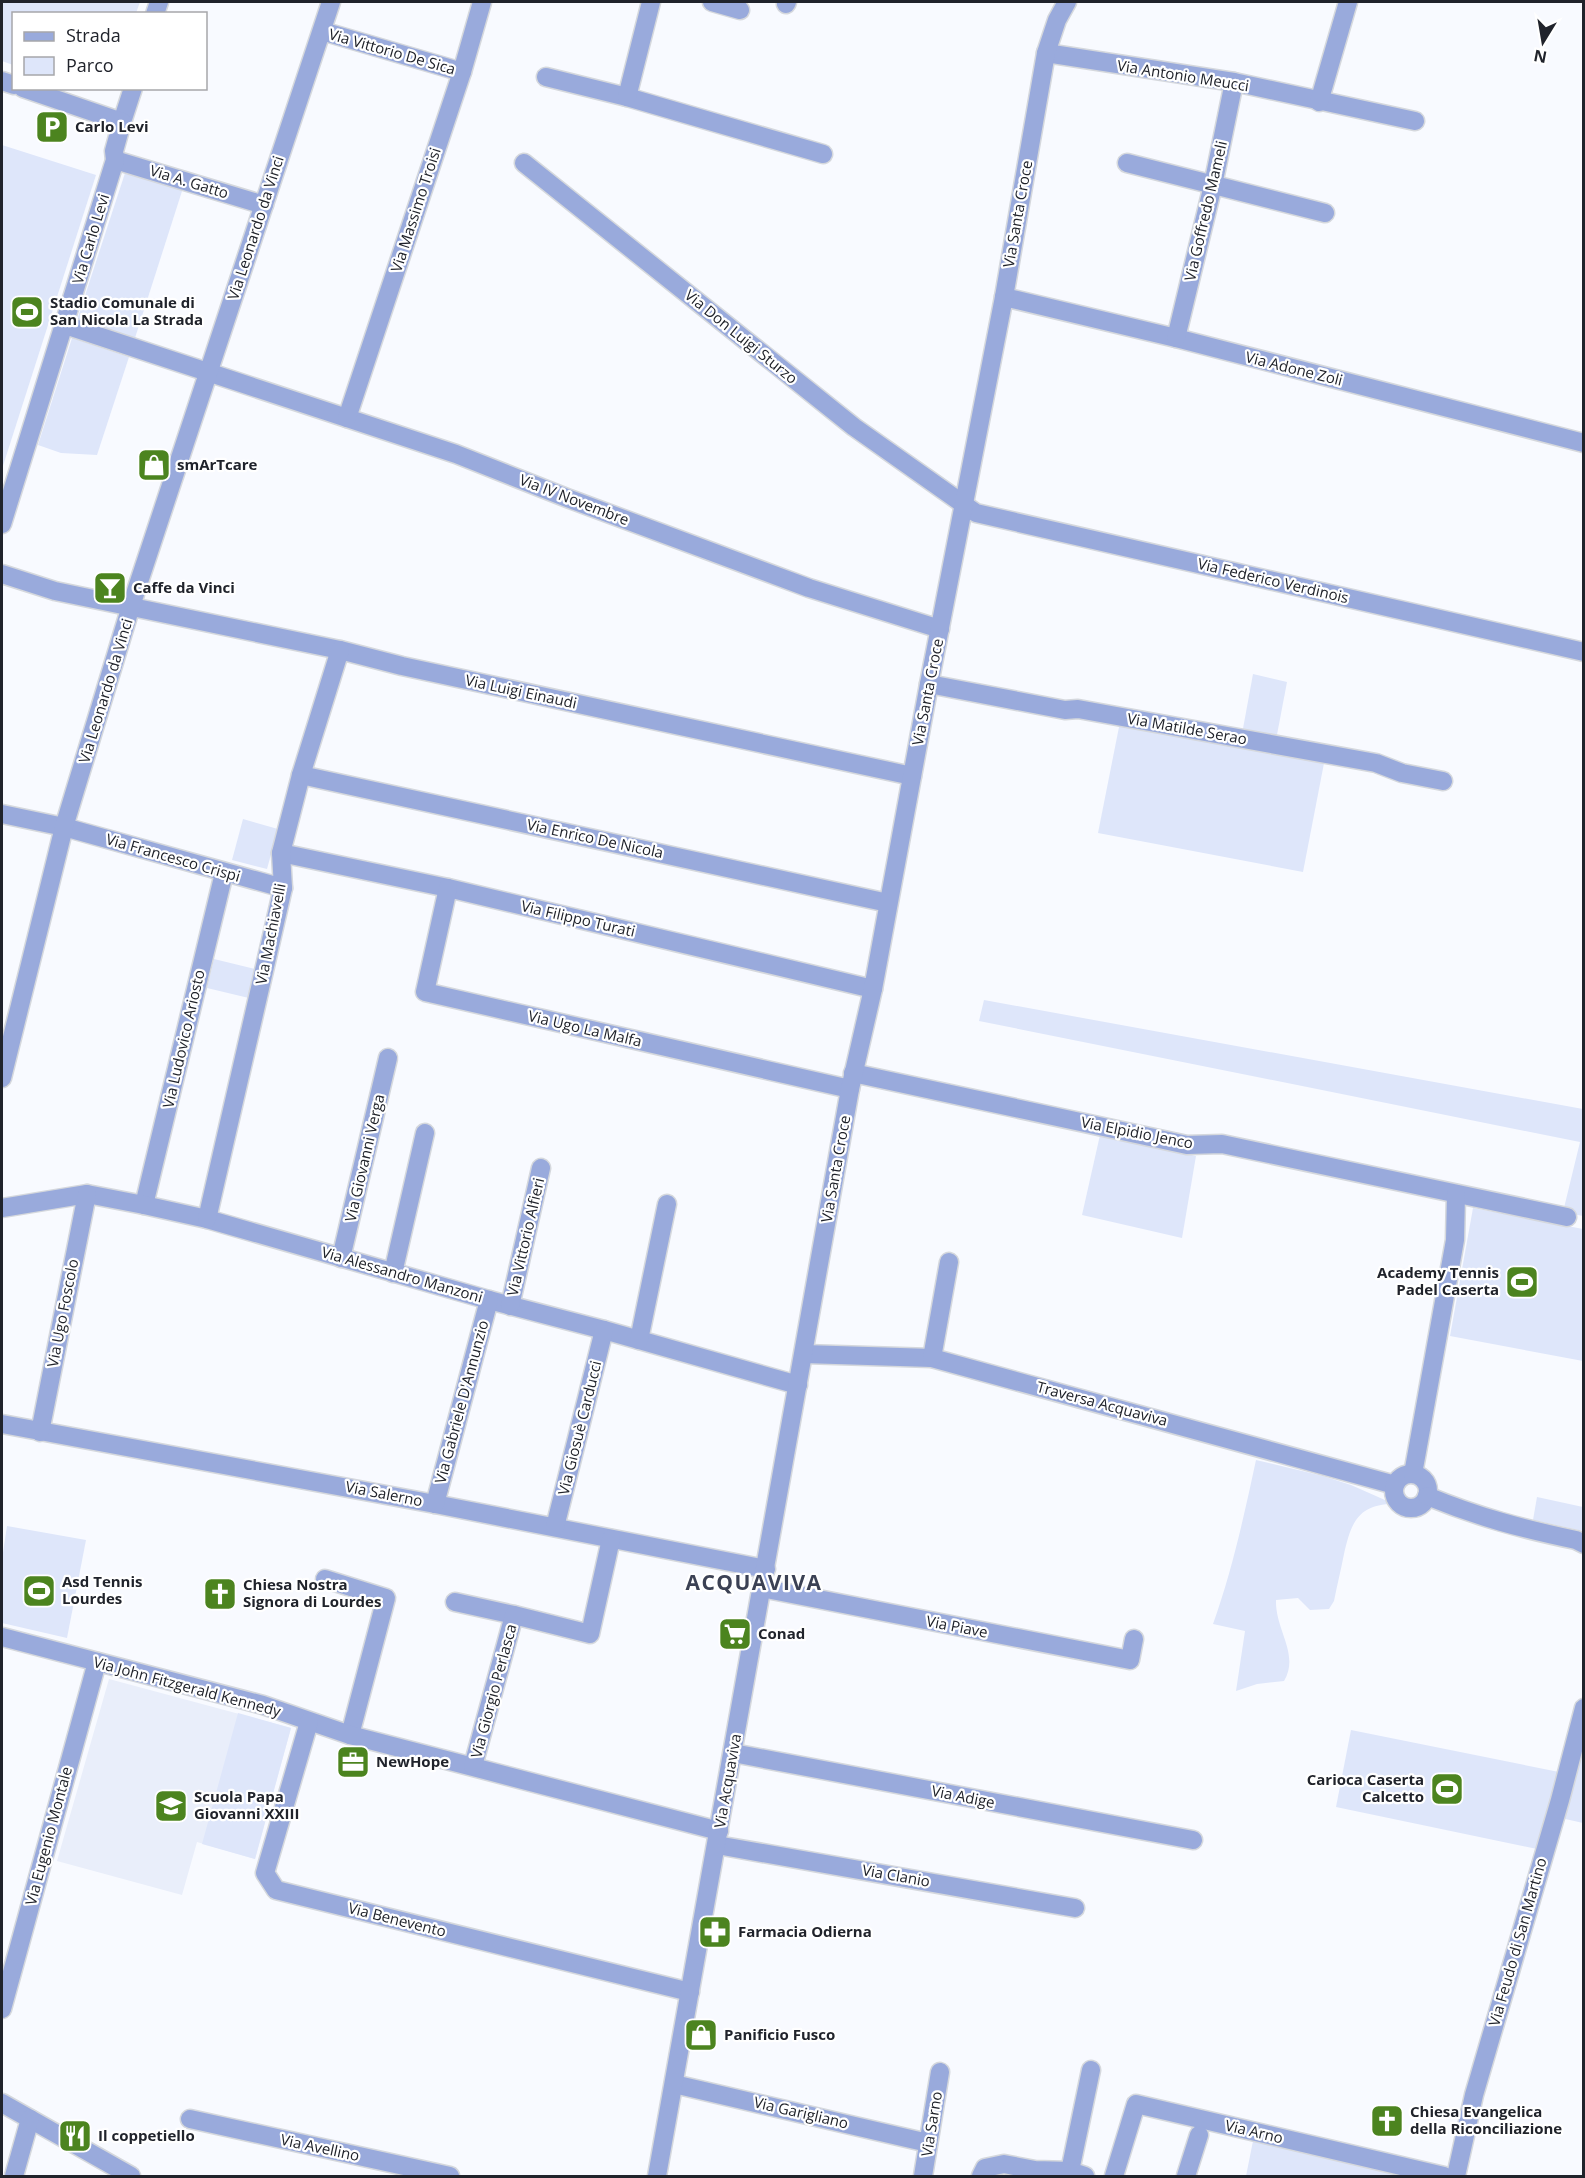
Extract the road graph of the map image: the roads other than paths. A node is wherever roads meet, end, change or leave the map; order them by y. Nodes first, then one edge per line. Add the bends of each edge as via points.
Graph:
1 (331, 2) edge
2 (482, 2) edge
3 (651, 2) edge
4 (712, 2) edge
5 (1067, 2) edge
6 (1348, 2) edge
7 (740, 10) dead end
8 (322, 31) junction
9 (1046, 53) junction
10 (462, 72) junction
11 (546, 77) dead end
12 (1234, 82) junction
13 (29, 90) edge
14 (132, 90) edge
15 (627, 97) junction
16 (1319, 102) junction
17 (1414, 121) dead end
18 (122, 122) junction
19 (824, 153) dead end
20 (115, 160) junction
21 (524, 163) dead end
22 (1127, 163) dead end
23 (1213, 185) junction
24 (264, 204) junction
25 (1325, 213) dead end
26 (1004, 297) junction
27 (65, 325) junction
28 (1176, 338) junction
29 (208, 371) junction
30 (347, 418) junction
31 (1584, 443) edge
32 (965, 504) junction
33 (2, 524) edge
34 (2, 574) edge
35 (131, 606) junction
36 (940, 629) junction
37 (340, 650) junction
38 (1584, 652) edge
39 (929, 684) junction
40 (302, 775) junction
41 (912, 776) junction
42 (1443, 781) dead end
43 (2, 814) edge
44 (64, 827) junction
45 (281, 853) junction
46 (224, 873) junction
47 (283, 888) junction
48 (448, 888) junction
49 (888, 903) junction
50 (873, 989) junction
51 (388, 1058) dead end
52 (2, 1078) edge
53 (851, 1081) junction
54 (425, 1133) dead end
55 (541, 1168) dead end
56 (87, 1194) junction
57 (1456, 1194) junction
58 (667, 1204) dead end
59 (144, 1205) junction
60 (2, 1208) edge
61 (1567, 1217) dead end
62 (207, 1220) junction
63 (341, 1258) junction
64 (949, 1262) dead end
65 (393, 1273) junction
66 (489, 1300) junction
67 (510, 1306) junction
68 (604, 1330) junction
69 (639, 1340) junction
70 (804, 1354) junction
71 (932, 1358) junction
72 (798, 1385) junction
73 (2, 1424) edge
74 (40, 1432) junction
75 (1413, 1474) junction
76 (1395, 1485) junction
77 (1427, 1496) junction
78 (435, 1504) junction
79 (555, 1527) junction
80 (611, 1539) junction
81 (1584, 1544) edge
82 (766, 1569) junction
83 (325, 1579) dead end
84 (762, 1588) junction
85 (455, 1602) dead end
86 (514, 1615) junction
87 (2, 1637) edge
88 (1134, 1639) dead end
89 (97, 1662) junction
90 (1584, 1708) edge
91 (309, 1722) junction
92 (350, 1735) junction
93 (733, 1753) junction
94 (473, 1766) junction
95 (718, 1838) junction
96 (1193, 1840) dead end
97 (1075, 1908) dead end
98 (690, 1992) junction
99 (2, 2009) edge
100 (1091, 2070) dead end
101 (940, 2072) dead end
102 (674, 2084) junction
103 (2, 2103) edge
104 (30, 2119) junction
105 (190, 2119) dead end
106 (1199, 2135) dead end
107 (928, 2143) junction
108 (1077, 2174) edge
109 (126, 2175) edge
110 (14, 2176) edge
111 (450, 2176) edge
112 (657, 2176) edge
113 (923, 2176) edge
114 (981, 2176) edge
115 (1114, 2176) edge
116 (1186, 2176) edge
117 (1444, 2176) edge
118 (1456, 2176) edge

1 - 8 street, Via Leonardo da Vinci
2 - 10 street, Via Massimo Troisi
3 - 15 street
4 - 7 street
5 - 9 street, Via Santa Croce
6 - 16 street
8 - 10 street, Via Vittorio De Sica
8 - 24 street, Via Leonardo da Vinci
9 - 12 street, Via Antonio Meucci
9 - 26 street, Via Santa Croce
10 - 30 street, Via Massimo Troisi
11 - 15 street
12 - 16 street, Via Antonio Meucci
12 - 23 street, Via Goffredo Mameli
13 - 18 street
14 - 18 street, Via Carlo Levi
15 - 19 street
16 - 17 street, Via Antonio Meucci
18 - 20 street, Via Carlo Levi
20 - 24 street, Via A. Gatto
20 - 27 street, Via Carlo Levi
21 - 32 street, Via Don Luigi Sturzo via 854,427
22 - 23 street
23 - 25 street
23 - 28 street, Via Goffredo Mameli
24 - 29 street, Via Leonardo da Vinci
26 - 28 street, Via Adone Zoli
26 - 32 street, Via Santa Croce
27 - 29 street, Via IV Novembre
27 - 33 street, Via Carlo Levi
28 - 31 street, Via Adone Zoli
29 - 30 street, Via IV Novembre
29 - 35 street, Via Leonardo da Vinci
30 - 36 street, Via IV Novembre via 456,454 809,588
32 - 36 street, Via Santa Croce
32 - 38 street, Via Federico Verdinois via 976,513
34 - 35 street, Via Luigi Einaudi via 55,591
35 - 37 street, Via Luigi Einaudi
35 - 44 street, Via Leonardo da Vinci
36 - 39 street, Via Santa Croce
37 - 40 street, Via Machiavelli
37 - 41 street, Via Luigi Einaudi
39 - 41 street, Via Santa Croce
39 - 42 street, Via Matilde Serao via 1376,763
40 - 45 street, Via Machiavelli
40 - 49 street, Via Enrico De Nicola
41 - 49 street, Via Santa Croce
43 - 44 street, Via Francesco Crispi
44 - 46 street, Via Francesco Crispi
44 - 52 street, Via Leonardo da Vinci
45 - 47 street, Via Machiavelli
45 - 48 street, Via Filippo Turati
46 - 47 street, Via Francesco Crispi
46 - 59 street, Via Ludovico Ariosto
47 - 62 street, Via Machiavelli
48 - 50 street, Via Filippo Turati
48 - 53 street, Via Ugo La Malfa via 425,992
49 - 50 street, Via Santa Croce
50 - 53 street, Via Santa Croce
51 - 63 street, Via Giovanni Verga
53 - 57 street, Via Elpidio Jenco via 1187,1145 1222,1144
53 - 70 street, Via Santa Croce
54 - 65 street
55 - 67 street, Via Vittorio Alfieri
56 - 59 street, Via Alessandro Manzoni
56 - 60 street, Via Alessandro Manzoni
56 - 74 street, Via Ugo Foscolo
57 - 61 street, Via Elpidio Jenco
57 - 75 street via 1455,1240
58 - 69 street
59 - 62 street, Via Alessandro Manzoni
62 - 63 street, Via Alessandro Manzoni
63 - 65 street, Via Alessandro Manzoni
64 - 71 street
65 - 66 street, Via Alessandro Manzoni
66 - 67 street, Via Alessandro Manzoni
66 - 78 street, Via Gabriele D'Annunzio
67 - 68 street, Via Alessandro Manzoni
68 - 69 street, Via Alessandro Manzoni
68 - 79 street, Via Giosuè Carducci
69 - 72 street, Via Alessandro Manzoni
70 - 71 street, Traversa Acquaviva
70 - 72 street, Via Santa Croce
71 - 76 street, Traversa Acquaviva
72 - 82 street, Via Acquaviva
73 - 74 street, Via Salerno
74 - 78 street, Via Salerno
75 - 76 street via 1400,1477
75 - 77 street via 1425,1482
76 - 77 street via 1394,1496 1405,1507 1421,1505
77 - 81 street via 1471,1514
78 - 79 street, Via Salerno
79 - 80 street, Via Salerno
80 - 82 street, Via Salerno
80 - 86 street, Via Giorgio Perlasca via 590,1634
82 - 84 street, Via Acquaviva
83 - 92 street via 387,1598
84 - 88 street, Via Piave via 1130,1660
84 - 93 street, Via Acquaviva
85 - 86 street, Via Giorgio Perlasca
86 - 94 street, Via Giorgio Perlasca
87 - 89 street, Via John Fitzgerald Kennedy
89 - 91 street, Via John Fitzgerald Kennedy via 263,1705
89 - 99 street, Via Eugenio Montale
90 - 118 street, Via Feudo di San Martino via 1474,2095
91 - 92 street, Via John Fitzgerald Kennedy
91 - 98 street, Via Benevento via 265,1874 276,1890
92 - 94 street, Via John Fitzgerald Kennedy
93 - 95 street, Via Acquaviva
93 - 96 street, Via Adige
94 - 95 street, Via John Fitzgerald Kennedy
95 - 97 street, Via Clanio
95 - 98 street, Via Acquaviva
98 - 102 street, Via Acquaviva
100 - 108 street
101 - 107 street, Via Sarno
102 - 107 street, Via Garigliano
102 - 112 street, Via Acquaviva
103 - 104 street
104 - 109 street
104 - 110 street
105 - 111 street, Via Avellino
106 - 116 street
107 - 113 street, Via Sarno
108 - 114 street via 1004,2164 985,2168
115 - 117 street, Via Arno via 1136,2104

